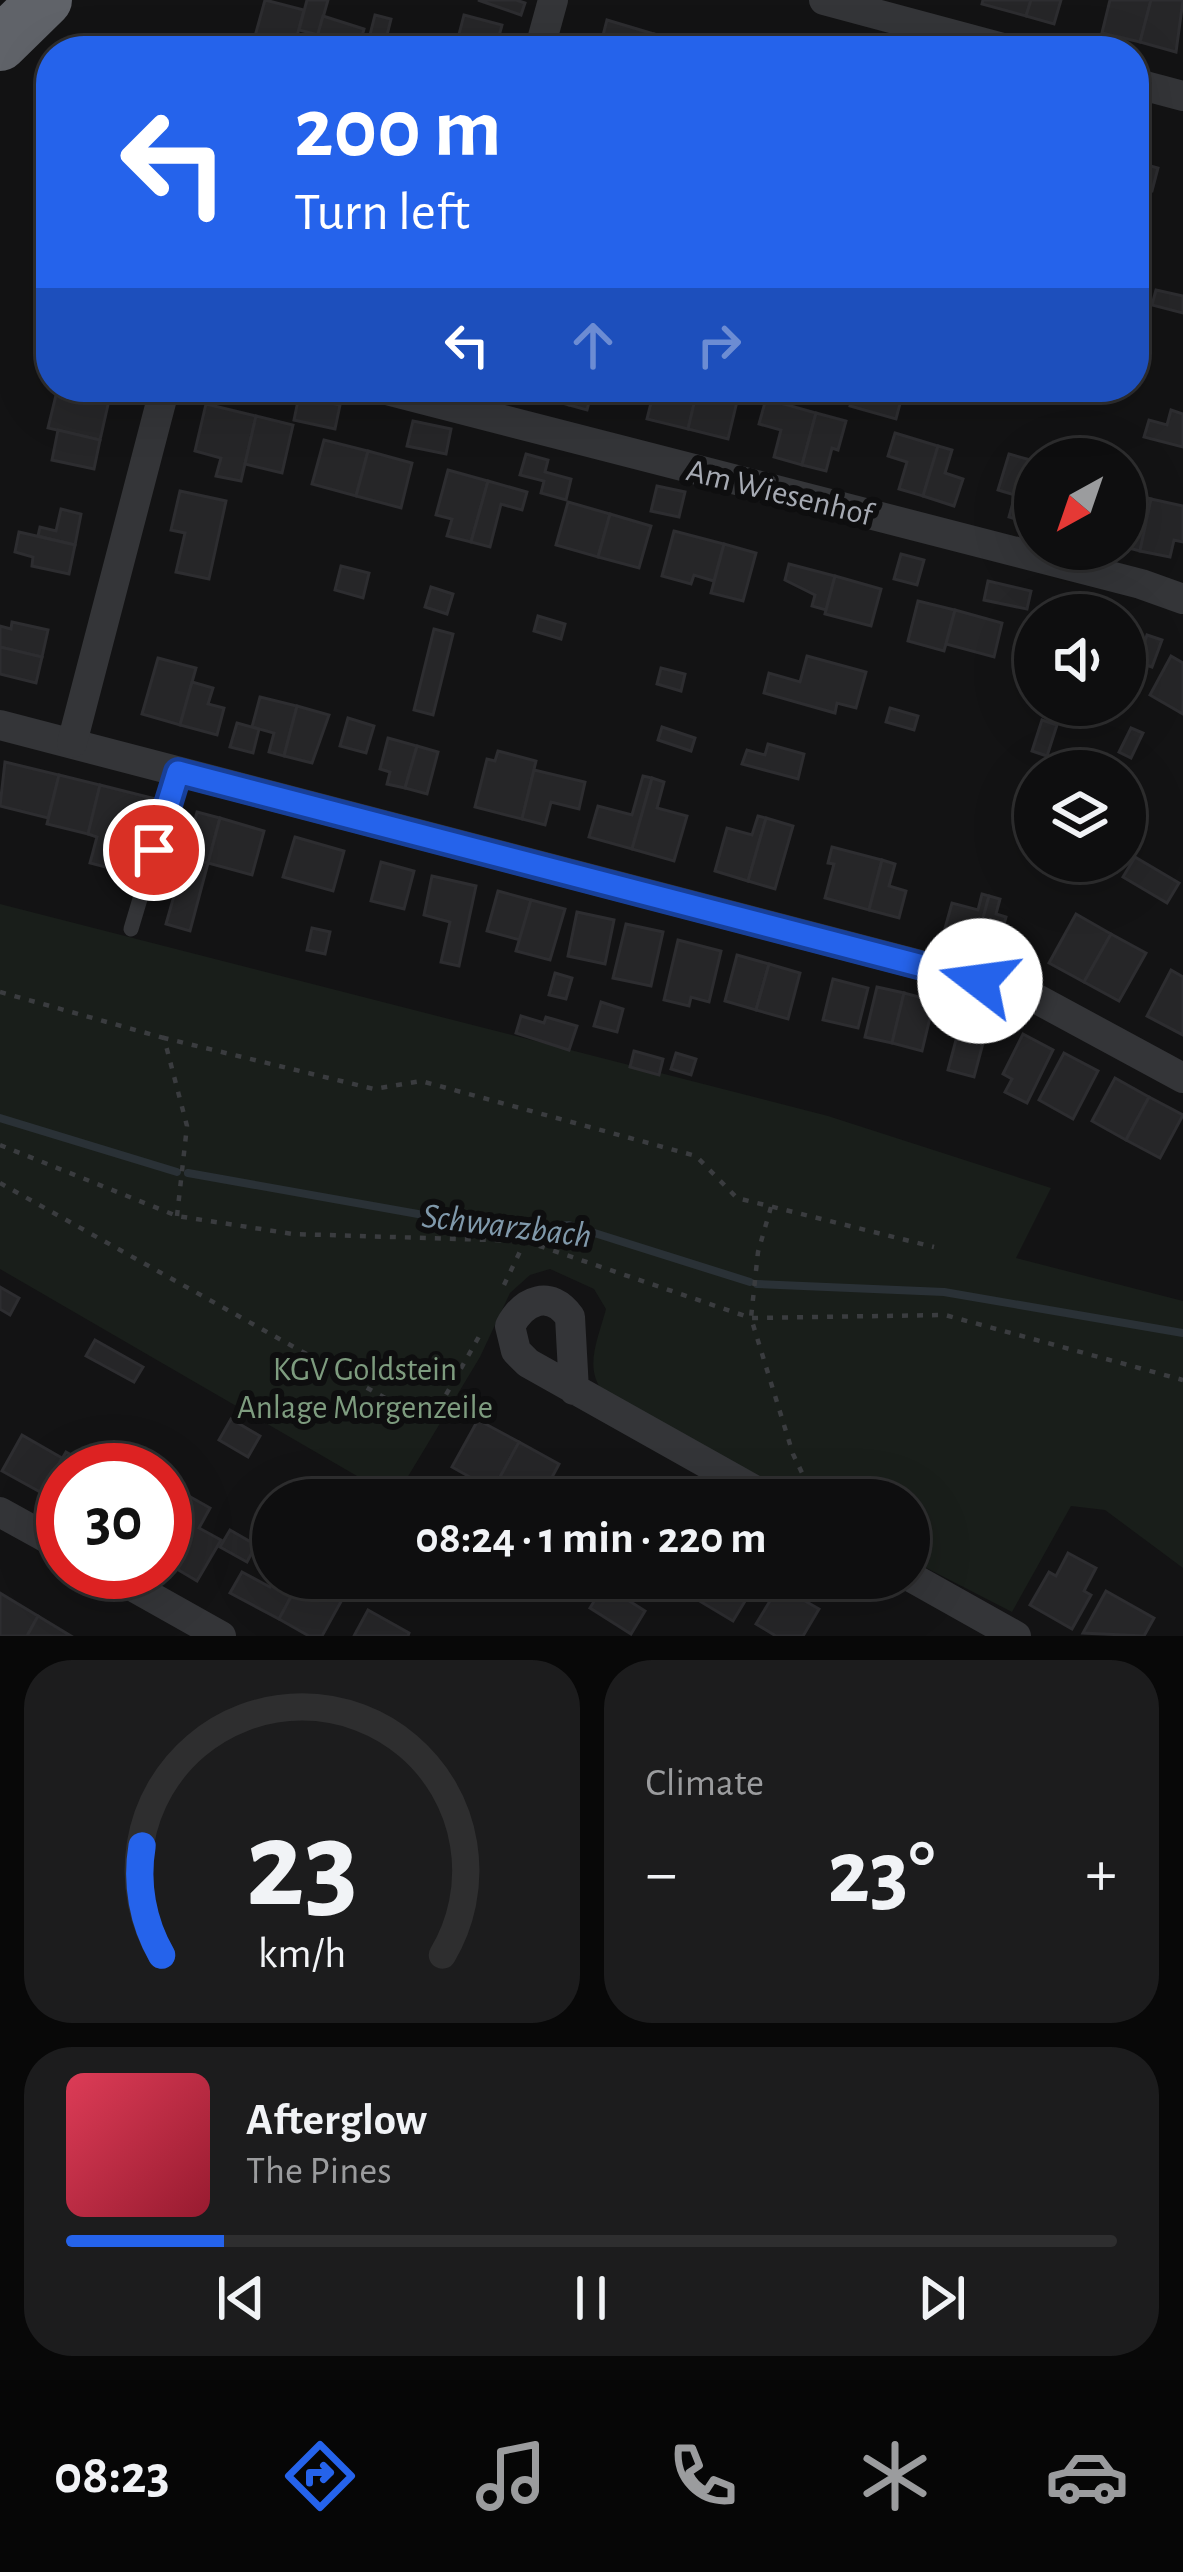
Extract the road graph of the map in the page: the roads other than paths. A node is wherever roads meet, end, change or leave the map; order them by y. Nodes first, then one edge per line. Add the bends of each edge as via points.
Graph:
1 (45, 0) edge
2 (553, 0) edge
3 (824, 0) edge
4 (542, 36) edge
5 (958, 36) edge
6 (0, 44) edge
7 (1149, 87) edge
8 (1183, 96) edge
9 (162, 402) edge
10 (432, 402) edge
11 (1183, 598) edge
12 (0, 725) edge
13 (72, 743) junction
14 (178, 772) junction
15 (131, 928) dead end
16 (1183, 1078) edge
17 (574, 1390) dead end
18 (734, 1479) edge
19 (0, 1512) edge
20 (36, 1532) edge
21 (930, 1588) edge
22 (155, 1599) edge
23 (221, 1636) edge
24 (1016, 1636) edge

1 - 6 highway
2 - 4 street
3 - 5 street
7 - 8 street
9 - 13 street
10 - 11 street, Am Wiesenhof
12 - 13 street
13 - 14 street
14 - 15 lane
14 - 16 street via 1024,992
17 - 18 street
19 - 20 street
21 - 24 street
22 - 23 street

